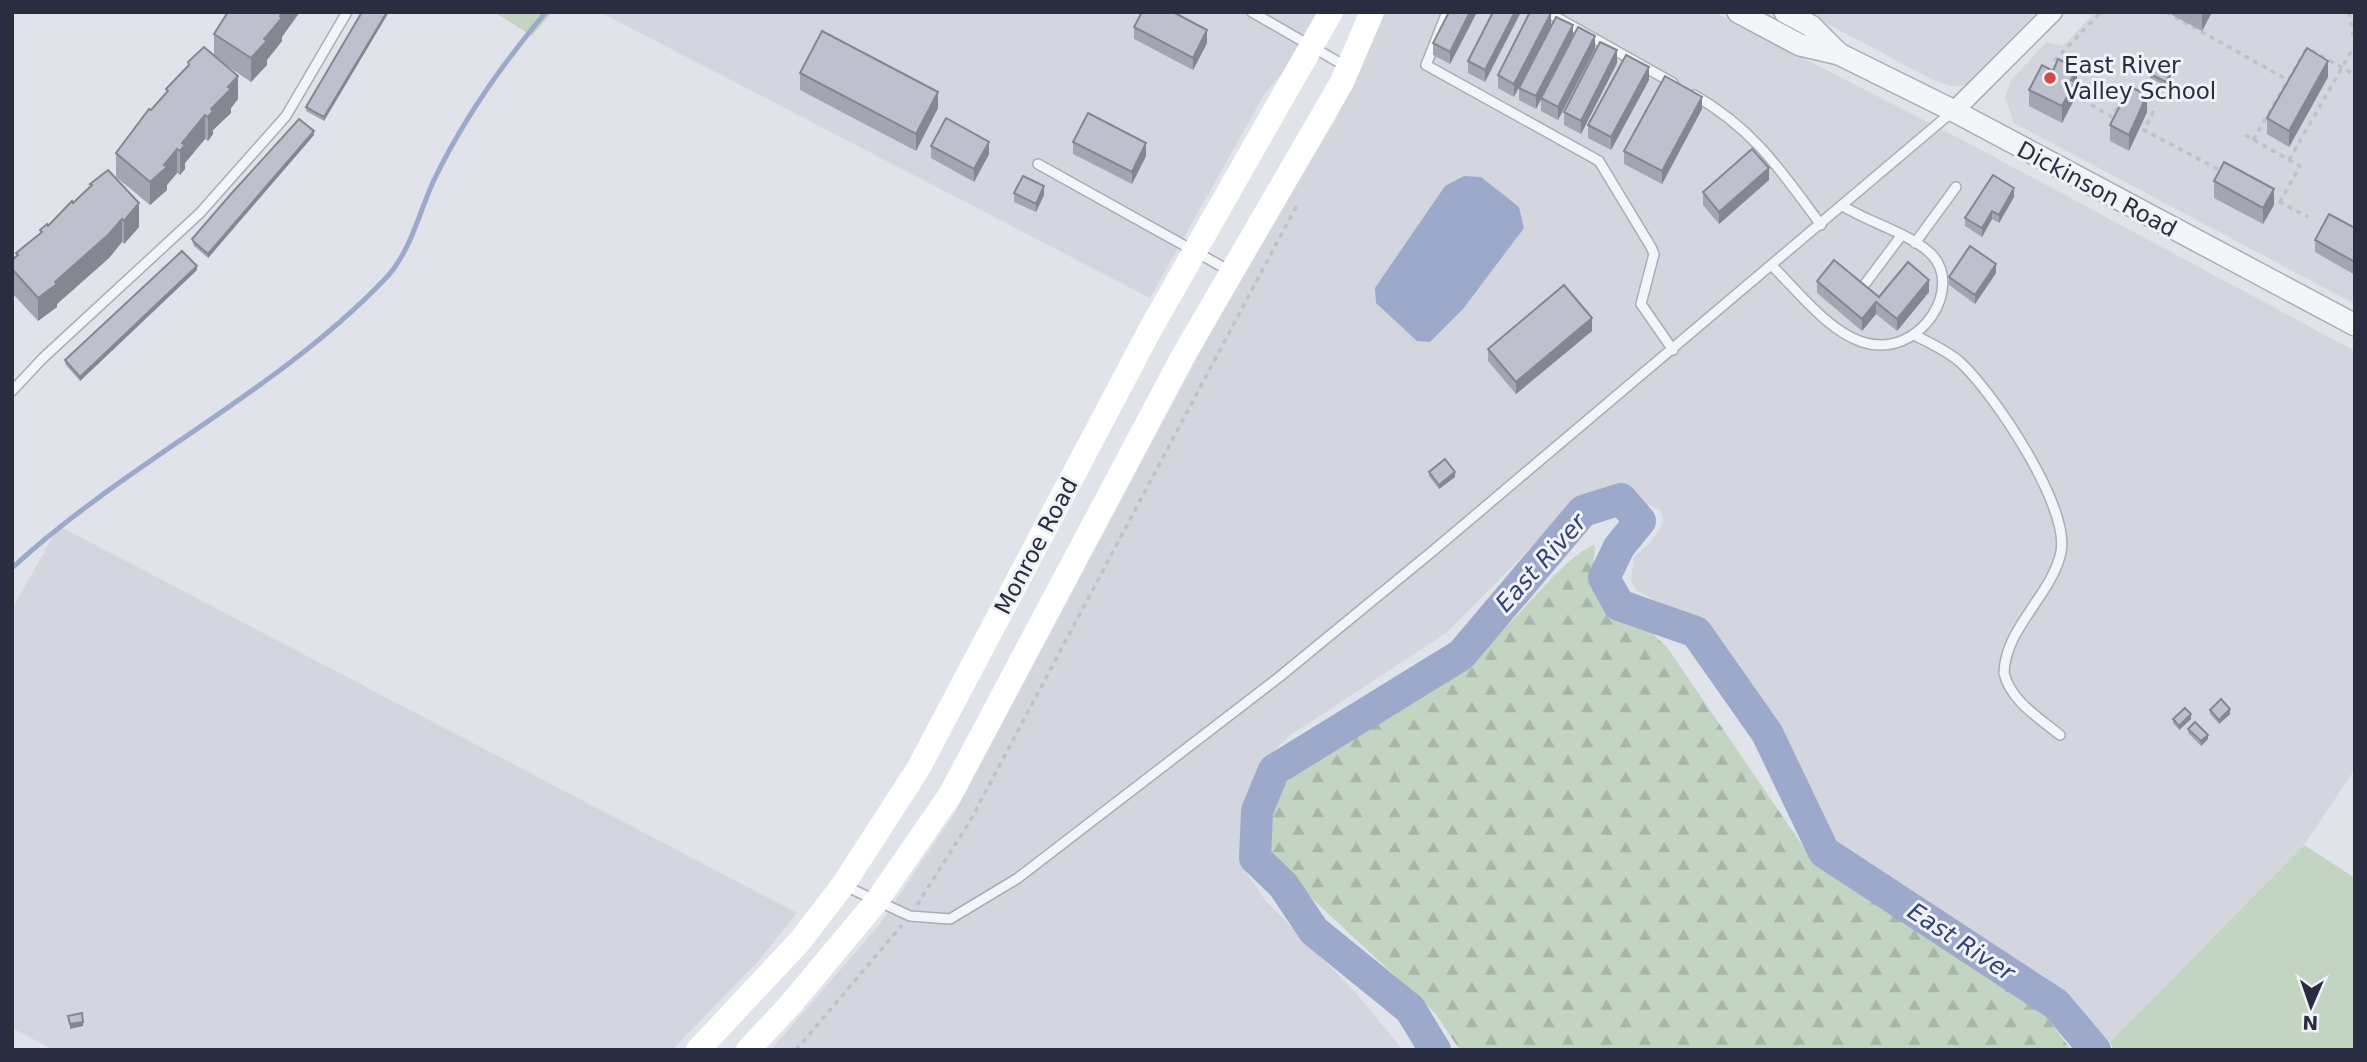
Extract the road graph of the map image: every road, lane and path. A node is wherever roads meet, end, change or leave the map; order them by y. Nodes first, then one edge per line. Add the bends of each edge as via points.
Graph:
1 (347, 12) edge
2 (1252, 12) edge
3 (1331, 12) edge
4 (1372, 12) edge
5 (1447, 12) edge
6 (1547, 12) edge
7 (1738, 12) edge
8 (1785, 12) edge
9 (2053, 12) edge
10 (2101, 12) edge
11 (2166, 12) edge
12 (2349, 12) edge
13 (2355, 45) edge
14 (1314, 46) junction
15 (1839, 54) junction
16 (1349, 68) junction
17 (2342, 68) junction
18 (2060, 73) edge
19 (2355, 75) edge
20 (2070, 78) edge
21 (2288, 80) junction
22 (2131, 83) dead end
23 (2123, 96) junction
24 (1954, 111) junction
25 (2245, 135) dead end
26 (2253, 140) junction
27 (2290, 160) junction
28 (1038, 164) dead end
29 (2235, 178) edge
30 (1956, 187) dead end
31 (2269, 196) edge
32 (2280, 202) junction
33 (1298, 203) dead end
34 (1843, 206) junction
35 (2308, 217) dead end
36 (1821, 225) junction
37 (1901, 236) junction
38 (1915, 243) junction
39 (1194, 252) junction
40 (1772, 266) junction
41 (1232, 272) junction
42 (1865, 284) edge
43 (2355, 325) edge
44 (1914, 335) junction
45 (1673, 349) junction
46 (12, 391) edge
47 (2060, 735) dead end
48 (843, 885) junction
49 (876, 902) junction
50 (910, 916) junction
51 (698, 1050) edge
52 (748, 1050) edge
53 (796, 1050) edge

1 - 46 lane via 277,126 200,212
2 - 14 lane
3 - 14 main road, Monroe Road
4 - 16 main road, Monroe Road
5 - 45 lane via 1426,65 1599,162 1654,254 1641,304
6 - 36 lane via 1731,119 1765,148
7 - 15 street, Dickinson Road via 1800,45
8 - 15 street, Dickinson Road via 1811,26
9 - 24 street
10 - 18 path via 2053,62
11 - 21 path
12 - 13 path
13 - 17 path
14 - 16 lane
14 - 39 main road, Monroe Road
15 - 24 street, Dickinson Road
16 - 41 main road, Monroe Road
17 - 19 path
17 - 21 path via 2308,49
17 - 27 path
20 - 23 path via 2080,83 2088,103 2112,117
21 - 26 path
22 - 23 path
23 - 29 path via 2153,112 2144,130
24 - 34 lane
24 - 43 street, Dickinson Road
25 - 26 path
26 - 27 path
27 - 32 path via 2300,166
28 - 39 lane
30 - 38 lane
31 - 32 path
32 - 35 path
33 - 50 path via 976,810
34 - 36 lane
34 - 37 lane
36 - 40 lane
37 - 38 lane
37 - 42 lane
38 - 44 lane via 1936,261 1940,284 1936,311
39 - 41 lane
39 - 48 main road, Monroe Road via 918,769
40 - 44 lane via 1850,336 1888,346
40 - 45 lane
41 - 49 main road, Monroe Road via 950,796
44 - 47 lane via 1949,353 1980,385 2021,444 2057,513 2060,553 2019,630 2004,673 2012,691 2030,711
45 - 50 lane via 1278,678 1018,878 950,919
48 - 49 lane
48 - 51 main road, Monroe Road via 765,982
49 - 50 lane
49 - 52 main road, Monroe Road
50 - 53 path

